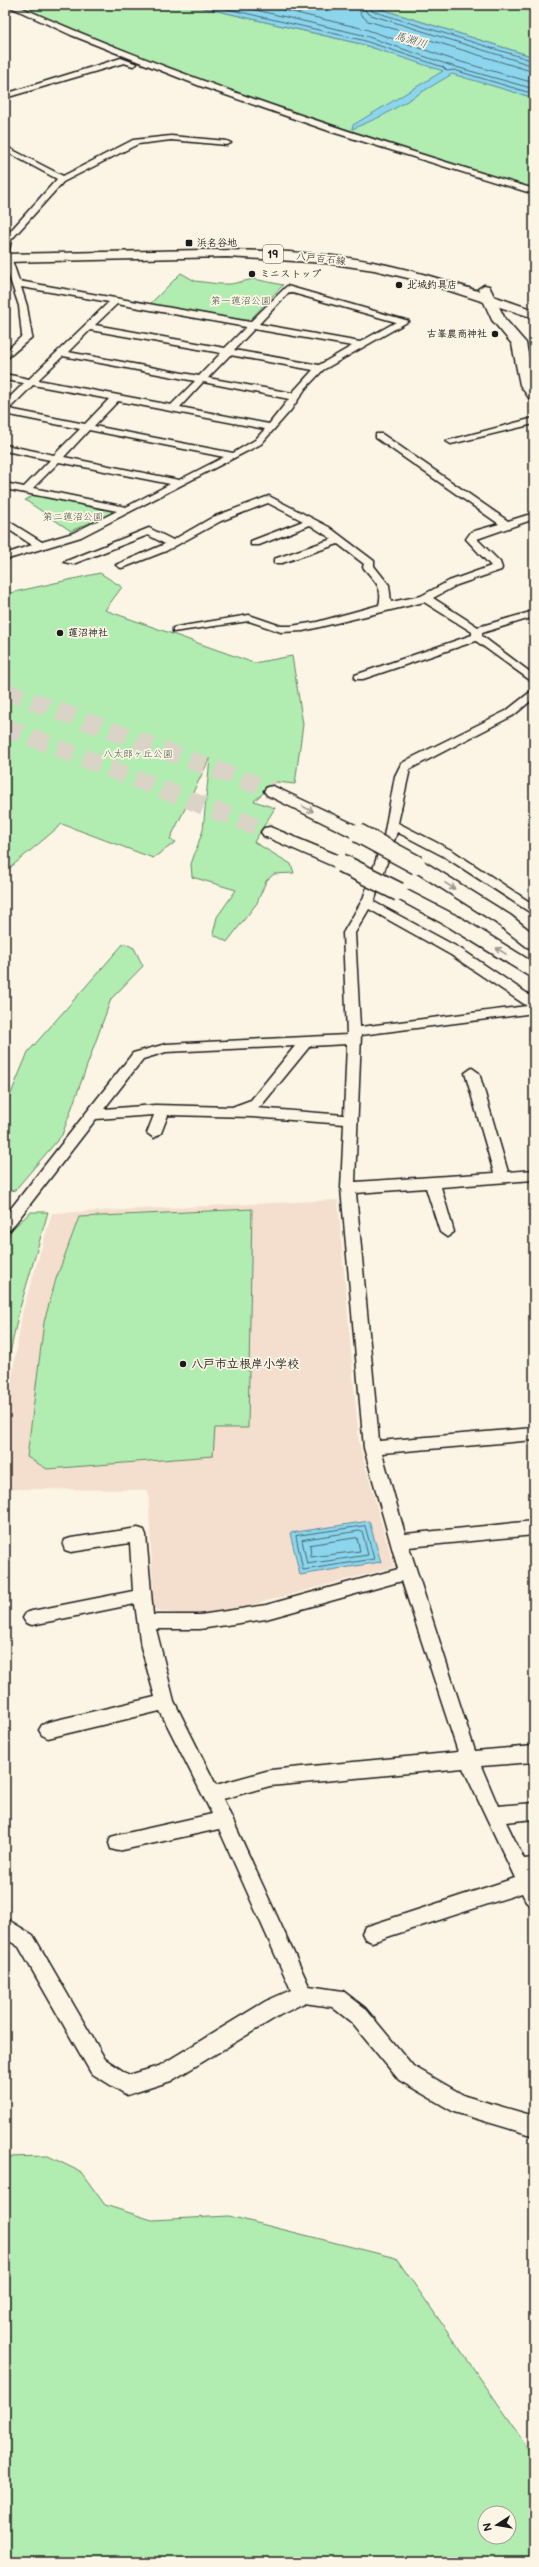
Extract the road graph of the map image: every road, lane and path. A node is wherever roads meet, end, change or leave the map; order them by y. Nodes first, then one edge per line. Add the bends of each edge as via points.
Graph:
1 (10, 5) edge
2 (5, 96) edge
3 (254, 104) junction
4 (227, 143) dead end
5 (5, 148) edge
6 (62, 179) junction
7 (534, 192) edge
8 (6, 254) edge
9 (16, 283) junction
10 (485, 294) junction
11 (115, 301) junction
12 (534, 306) edge
13 (534, 314) edge
14 (251, 324) junction
15 (89, 327) junction
16 (361, 345) junction
17 (226, 351) junction
18 (61, 353) junction
19 (5, 357) edge
20 (320, 368) junction
21 (5, 377) edge
22 (201, 379) junction
23 (32, 382) junction
24 (534, 395) edge
25 (116, 397) junction
26 (296, 397) junction
27 (5, 407) edge
28 (174, 408) junction
29 (5, 411) edge
30 (534, 421) edge
31 (87, 427) junction
32 (272, 427) junction
33 (379, 436) dead end
34 (451, 441) dead end
35 (5, 448) edge
36 (234, 456) junction
37 (57, 458) junction
38 (180, 483) junction
39 (5, 486) edge
40 (26, 490) junction
41 (128, 510) junction
42 (534, 516) edge
43 (5, 522) edge
44 (312, 522) junction
45 (506, 524) junction
46 (340, 540) junction
47 (171, 543) junction
48 (254, 543) dead end
49 (40, 546) junction
50 (5, 557) edge
51 (278, 561) dead end
52 (69, 562) dead end
53 (121, 565) dead end
54 (425, 598) junction
55 (384, 607) junction
56 (534, 614) edge
57 (177, 630) dead end
58 (477, 634) junction
59 (359, 677) dead end
60 (534, 680) edge
61 (534, 692) edge
62 (273, 791) tunnel mouth
63 (392, 825) junction
64 (270, 832) tunnel mouth
65 (368, 902) junction
66 (534, 911) edge
67 (534, 943) edge
68 (534, 972) edge
69 (534, 1004) edge
70 (534, 1010) edge
71 (353, 1036) junction
72 (307, 1040) junction
73 (472, 1073) dead end
74 (162, 1111) junction
75 (231, 1111) junction
76 (91, 1114) junction
77 (349, 1120) junction
78 (154, 1133) dead end
79 (534, 1175) edge
80 (502, 1177) junction
81 (432, 1182) junction
82 (348, 1188) junction
83 (5, 1226) edge
84 (447, 1232) dead end
85 (534, 1434) edge
86 (372, 1448) junction
87 (534, 1528) edge
88 (398, 1541) junction
89 (71, 1545) dead end
90 (408, 1573) junction
91 (142, 1596) junction
92 (32, 1618) dead end
93 (146, 1622) junction
94 (165, 1702) junction
95 (48, 1730) dead end
96 (534, 1754) edge
97 (469, 1760) junction
98 (211, 1794) junction
99 (534, 1811) edge
100 (493, 1815) junction
101 (224, 1820) junction
102 (118, 1843) dead end
103 (528, 1879) edge
104 (5, 1927) edge
105 (372, 1933) dead end
106 (303, 1994) junction
107 (534, 2126) edge

1 - 3 street via 131,58
2 - 3 street via 124,60 196,89
3 - 7 street
4 - 6 street via 172,138 136,142
5 - 6 street
6 - 8 street via 40,200 7,240
8 - 9 street
8 - 10 street, 八戸百石線 / 19 via 265,254 314,258 352,262
9 - 11 street
9 - 19 street via 23,306 27,337
10 - 12 street, 八戸百石線 / 19
10 - 13 street, 八戸百石線 / 19
10 - 24 street via 499,320 519,343 528,385
11 - 14 street
11 - 15 street
14 - 16 street
14 - 16 street via 287,289 404,321
14 - 17 street
15 - 17 street
15 - 18 street
16 - 20 street
17 - 20 street
17 - 22 street
18 - 22 street
18 - 23 street
20 - 26 street via 301,387
21 - 23 street
22 - 26 street
22 - 28 street
23 - 25 street
23 - 27 street
25 - 28 street
25 - 31 street
26 - 32 street
28 - 32 street
29 - 31 street
30 - 34 street
31 - 36 street
31 - 37 street
32 - 36 street via 258,442
33 - 45 street
35 - 37 street
36 - 38 street
37 - 38 street
37 - 40 street
38 - 41 street
39 - 40 street
40 - 41 street
41 - 49 street via 77,535
42 - 45 street
43 - 49 street
44 - 46 street
44 - 47 street via 269,499 217,519
44 - 48 street
45 - 54 street via 475,534 470,539 497,568 453,583
46 - 51 street
46 - 55 street via 370,563 368,567 379,576 387,589 388,596
47 - 52 street via 149,531
47 - 53 street
49 - 50 street
54 - 55 street
54 - 58 street
55 - 57 street via 292,629 280,629 258,618 249,618
56 - 58 street
58 - 59 street
58 - 60 street
61 - 63 street via 510,713 404,767
62 -> 67 street, bridge via 417,865 503,919
63 - 65 street
63 - 66 street via 449,854
68 -> 64 street, bridge via 456,923 399,892
65 - 69 street via 456,952
65 - 71 street via 349,933
70 - 71 street
71 - 72 street
71 - 77 street
72 - 75 street via 256,1103
72 - 76 street via 166,1048 138,1056
73 - 80 street
74 - 75 street
74 - 76 street via 124,1110
74 - 78 street
75 - 77 street
76 - 83 street
77 - 82 street
79 - 80 street
80 - 81 street
81 - 82 street
81 - 84 street
82 - 86 street
85 - 86 street
86 - 88 street
87 - 88 street
88 - 90 street
89 - 91 street via 138,1535
90 - 93 street via 266,1612 200,1622
90 - 97 street
91 - 92 street
91 - 93 street
93 - 94 street
94 - 95 street
94 - 98 street
96 - 97 street
97 - 98 street via 270,1778
97 - 100 street
98 - 101 street
99 - 100 street
100 - 103 street
101 - 102 street
101 - 106 street
103 - 105 street
104 - 106 street via 26,1941 98,2066 127,2085 164,2074 273,2008
106 - 107 street via 336,1998 358,2015 406,2073 461,2105

